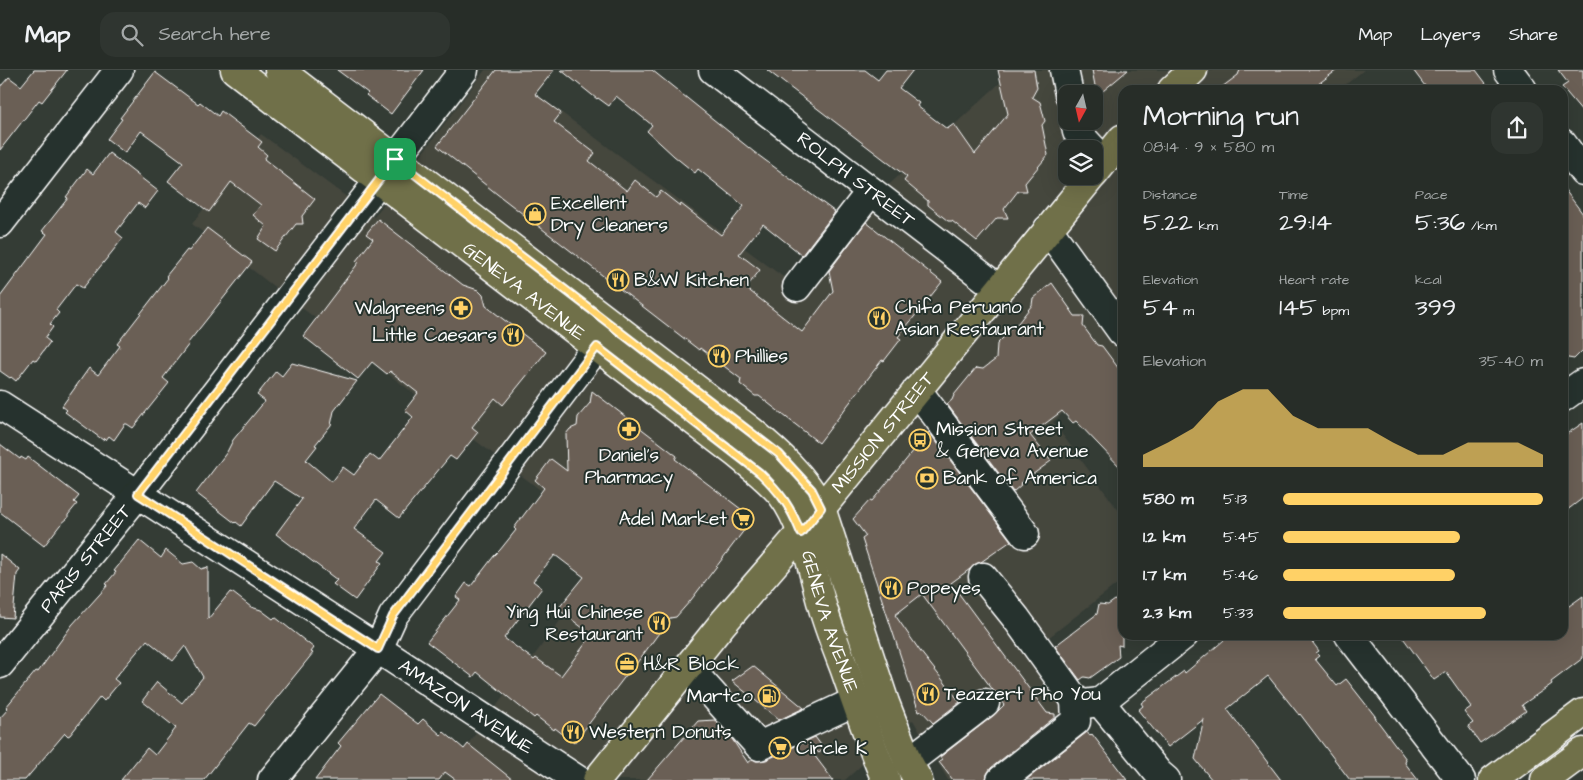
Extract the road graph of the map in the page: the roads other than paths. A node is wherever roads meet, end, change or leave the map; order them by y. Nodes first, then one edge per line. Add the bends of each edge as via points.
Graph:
1 (120, 70) edge
2 (235, 70) edge
3 (279, 70) edge
4 (464, 70) edge
5 (713, 70) edge
6 (1064, 70) edge
7 (1193, 70) edge
8 (1508, 70) edge
9 (1067, 85) edge
10 (1177, 85) edge
11 (1519, 85) edge
12 (1118, 143) edge
13 (1568, 151) edge
14 (1103, 155) edge
15 (387, 170) junction
16 (1583, 171) edge
17 (1079, 185) edge
18 (871, 191) junction
19 (0, 224) edge
20 (1048, 229) junction
21 (797, 287) dead end
22 (999, 289) junction
23 (1118, 326) edge
24 (605, 336) junction
25 (1583, 382) edge
26 (917, 390) junction
27 (1568, 393) edge
28 (0, 405) edge
29 (138, 494) junction
30 (821, 508) junction
31 (801, 533) junction
32 (1026, 534) dead end
33 (984, 578) dead end
34 (1177, 640) edge
35 (1353, 640) edge
36 (378, 649) junction
37 (0, 664) edge
38 (688, 667) junction
39 (856, 701) junction
40 (1088, 701) junction
41 (985, 703) dead end
42 (1583, 713) edge
43 (1583, 752) edge
44 (913, 771) edge
45 (272, 780) edge
46 (578, 780) edge
47 (597, 780) edge
48 (886, 780) edge
49 (1001, 780) edge
50 (1166, 780) edge
51 (1461, 780) edge
52 (1493, 780) edge
53 (1545, 780) edge

1 - 19 street
2 - 15 main road, GENEVA AVENUE
3 - 15 main road, GENEVA AVENUE
4 - 15 street, PARIS STREET
5 - 18 street, ROLPH STREET
6 - 9 street
7 - 10 main road
8 - 11 street
12 - 14 main road, MISSION STREET
13 - 16 street
15 - 24 main road, GENEVA AVENUE
15 - 29 street, PARIS STREET
17 - 20 main road, MISSION STREET
18 - 21 street
18 - 22 street, ROLPH STREET
20 - 22 main road, MISSION STREET
20 - 23 street
22 - 26 main road, MISSION STREET
24 - 30 main road, GENEVA AVENUE via 779,454 812,490
24 - 31 main road, GENEVA AVENUE via 783,496
24 - 36 street via 393,616
25 - 27 street
26 - 30 main road, MISSION STREET
26 - 32 street
28 - 29 street, AMAZON AVENUE
29 - 36 street, AMAZON AVENUE
29 - 37 street, PARIS STREET
30 - 31 main road, MISSION STREET
30 - 44 main road, GENEVA AVENUE via 885,703
31 - 38 main road, MISSION STREET
31 - 39 main road, GENEVA AVENUE via 822,606
33 - 40 street
34 - 40 street
35 - 51 street
36 - 45 street
36 - 46 street, AMAZON AVENUE
38 - 39 street via 759,746
38 - 47 main road, MISSION STREET
39 - 48 main road, GENEVA AVENUE
40 - 49 street via 1076,720
40 - 50 street
41 - 44 street
42 - 52 main road
43 - 53 main road

